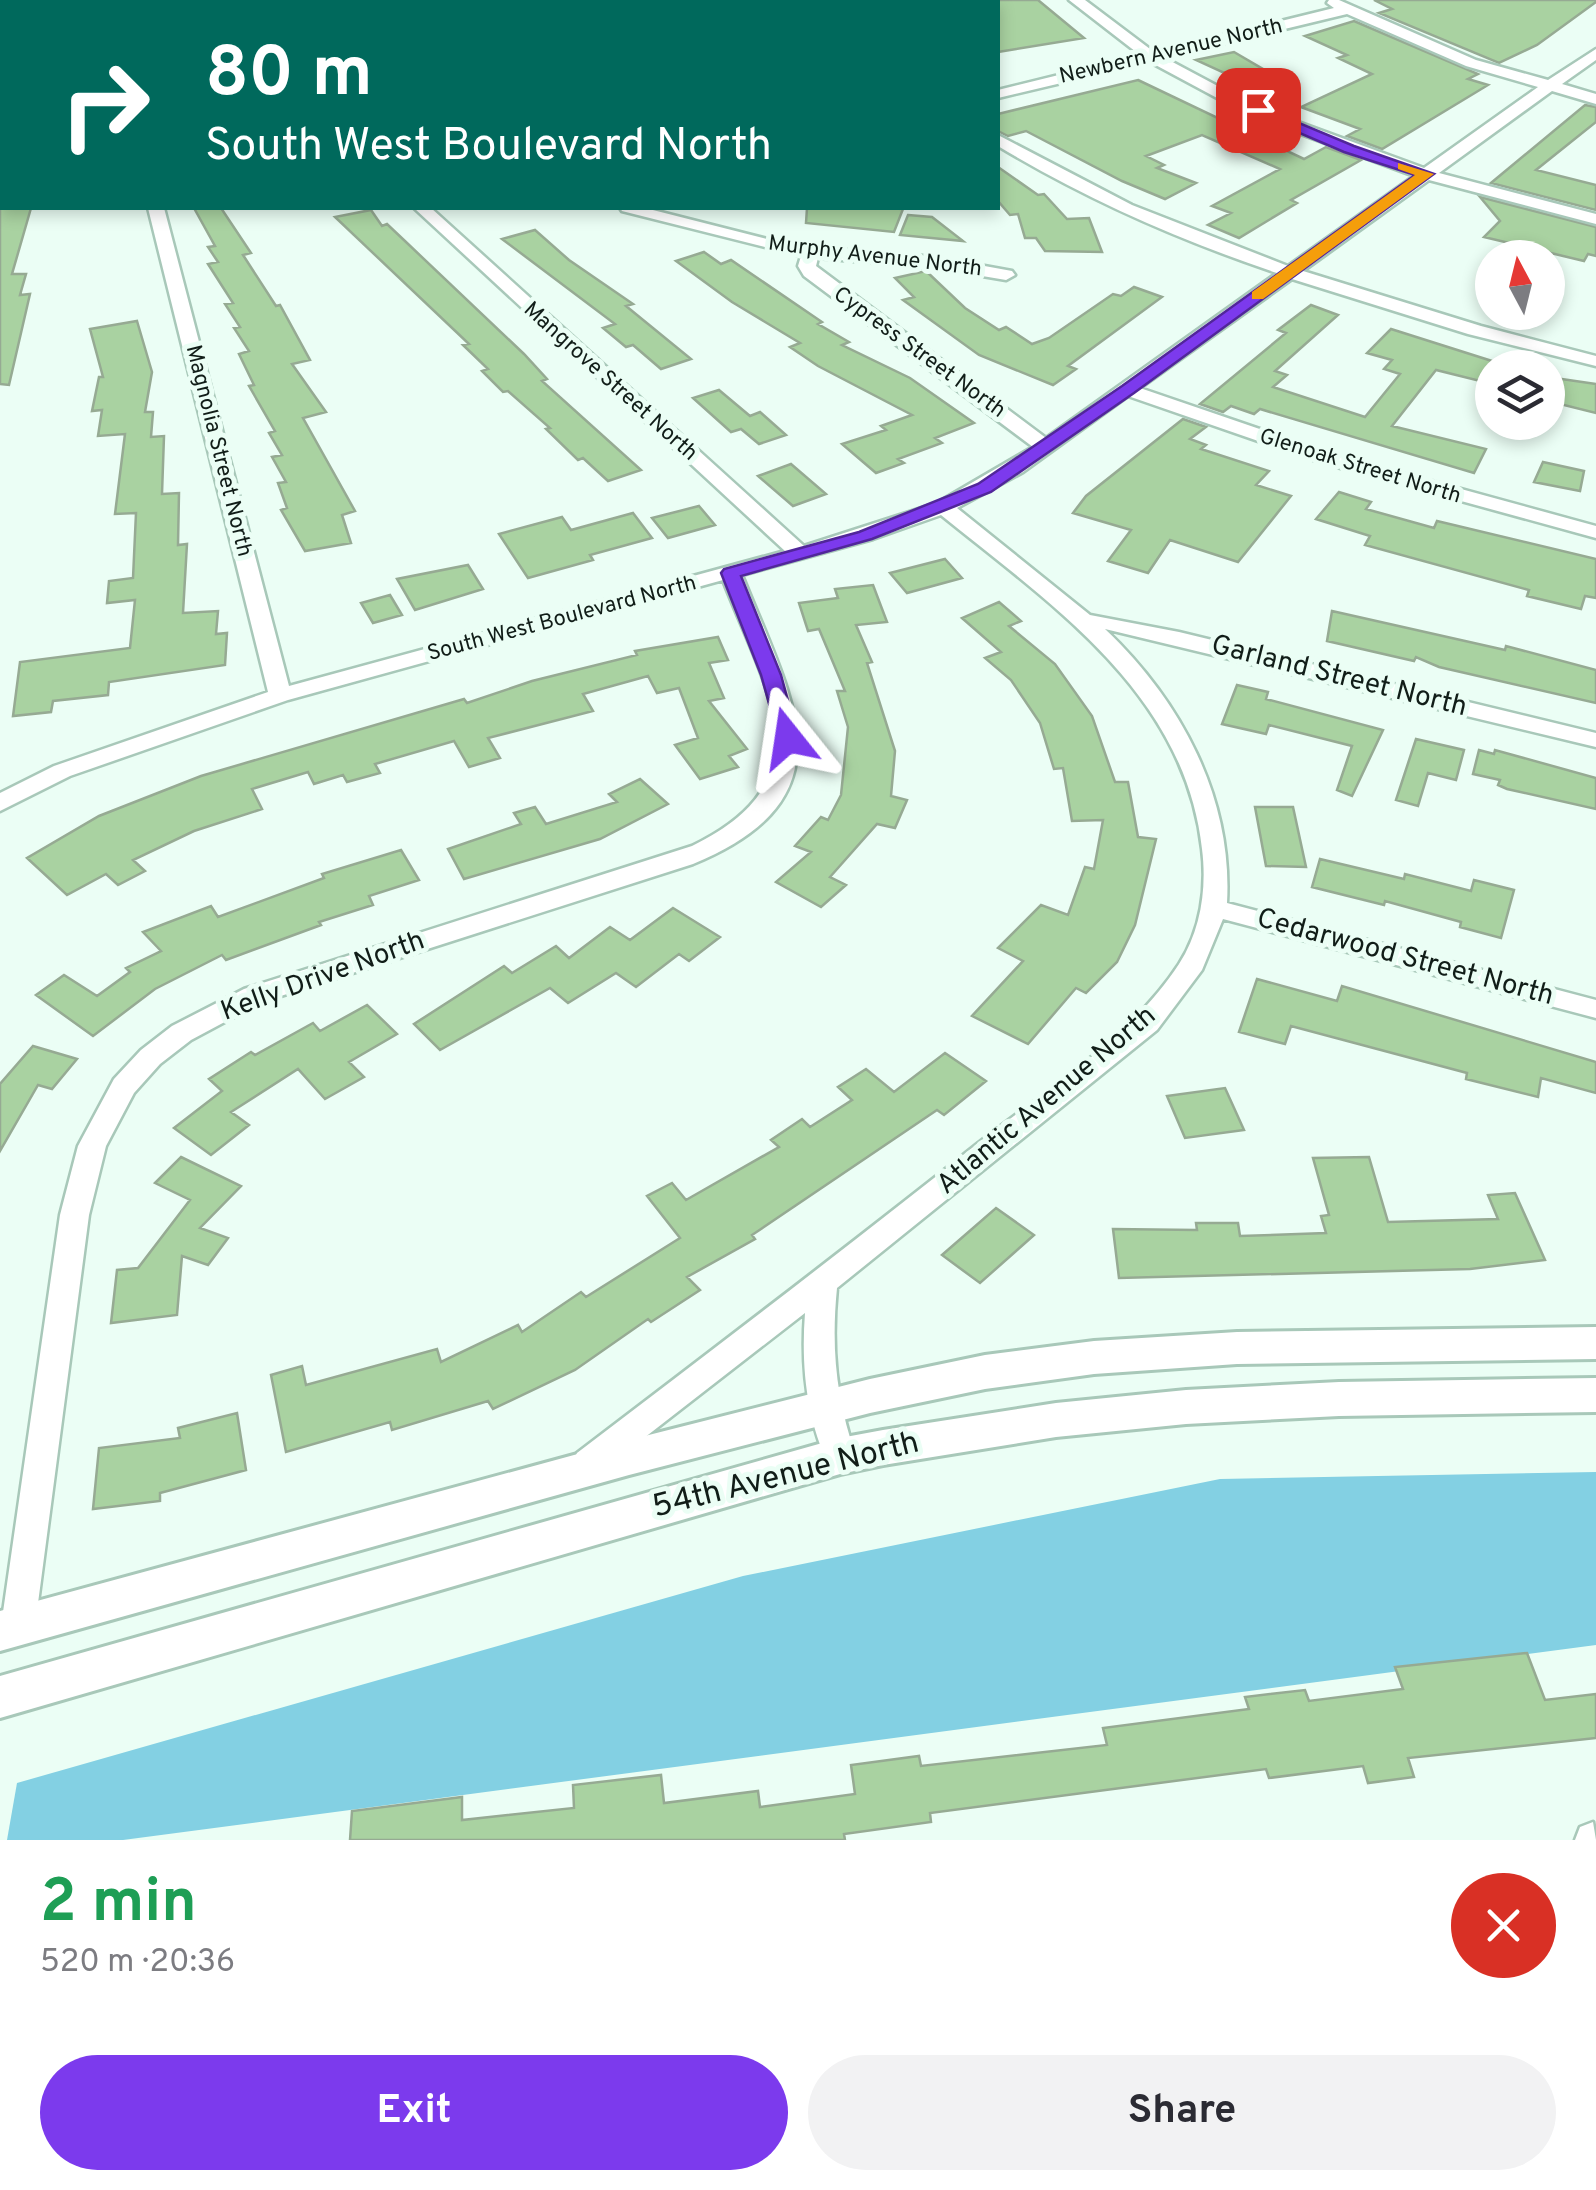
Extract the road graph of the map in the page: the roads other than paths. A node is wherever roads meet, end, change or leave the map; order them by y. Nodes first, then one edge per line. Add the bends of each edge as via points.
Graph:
1 (1076, 0) edge
2 (1329, 0) edge
3 (1345, 10) junction
4 (1596, 52) edge
5 (1152, 57) junction
6 (1548, 87) junction
7 (1000, 94) edge
8 (1596, 99) edge
9 (1000, 141) edge
10 (1426, 174) junction
11 (157, 210) edge
12 (424, 210) edge
13 (635, 210) edge
14 (1596, 219) edge
15 (811, 253) junction
16 (1290, 273) junction
17 (1006, 275) dead end
18 (1596, 361) edge
19 (1128, 390) junction
20 (1045, 446) junction
21 (944, 507) junction
22 (1596, 532) edge
23 (801, 554) junction
24 (731, 573) junction
25 (1080, 620) junction
26 (280, 695) junction
27 (1596, 740) edge
28 (0, 804) edge
29 (1213, 908) junction
30 (1596, 1009) edge
31 (823, 1283) junction
32 (1596, 1343) edge
33 (1596, 1396) edge
34 (822, 1408) junction
35 (840, 1456) junction
36 (580, 1469) junction
37 (9, 1628) edge
38 (0, 1697) edge

1 - 5 street
2 - 3 street
3 - 5 street, Newbern Avenue North
3 - 6 street
4 - 6 street, South West Boulevard North
5 - 7 street, Newbern Avenue North
5 - 10 street via 1283,122
6 - 8 street
6 - 10 street, South West Boulevard North
9 - 16 street via 1130,210
10 - 14 street
10 - 16 street, South West Boulevard North
11 - 26 street, Magnolia Street North
12 - 23 street, Mangrove Street North
13 - 15 street, Murphy Avenue North
15 - 17 street, Murphy Avenue North via 946,262
15 - 20 street, Cypress Street North via 810,272
16 - 18 street
16 - 19 street, South West Boulevard North
19 - 20 street, South West Boulevard North
19 - 22 street, Glenoak Street North via 1326,458
20 - 21 street, South West Boulevard North
21 - 23 street, South West Boulevard North
21 - 25 street, Atlantic Avenue North
23 - 24 street, South West Boulevard North
24 - 26 street, South West Boulevard North
24 - 37 street, Kelly Drive North via 788,738 780,787 727,838 300,980 208,1018 156,1052 126,1083 92,1140
25 - 27 street, Garland Street North
25 - 29 street, Atlantic Avenue North via 1124,661 1193,766 1216,846
26 - 28 street, South West Boulevard North via 62,771
29 - 30 street, Cedarwood Street North
29 - 31 street, Atlantic Avenue North via 1188,972 1148,1023
31 - 34 street via 816,1344
31 - 36 street, Atlantic Avenue North
32 - 34 main road, 54th Avenue North via 1142,1353 1021,1366
33 - 35 main road, 54th Avenue North via 1184,1406
34 - 35 street
34 - 36 main road, 54th Avenue North
35 - 38 main road, 54th Avenue North
36 - 37 main road, 54th Avenue North

